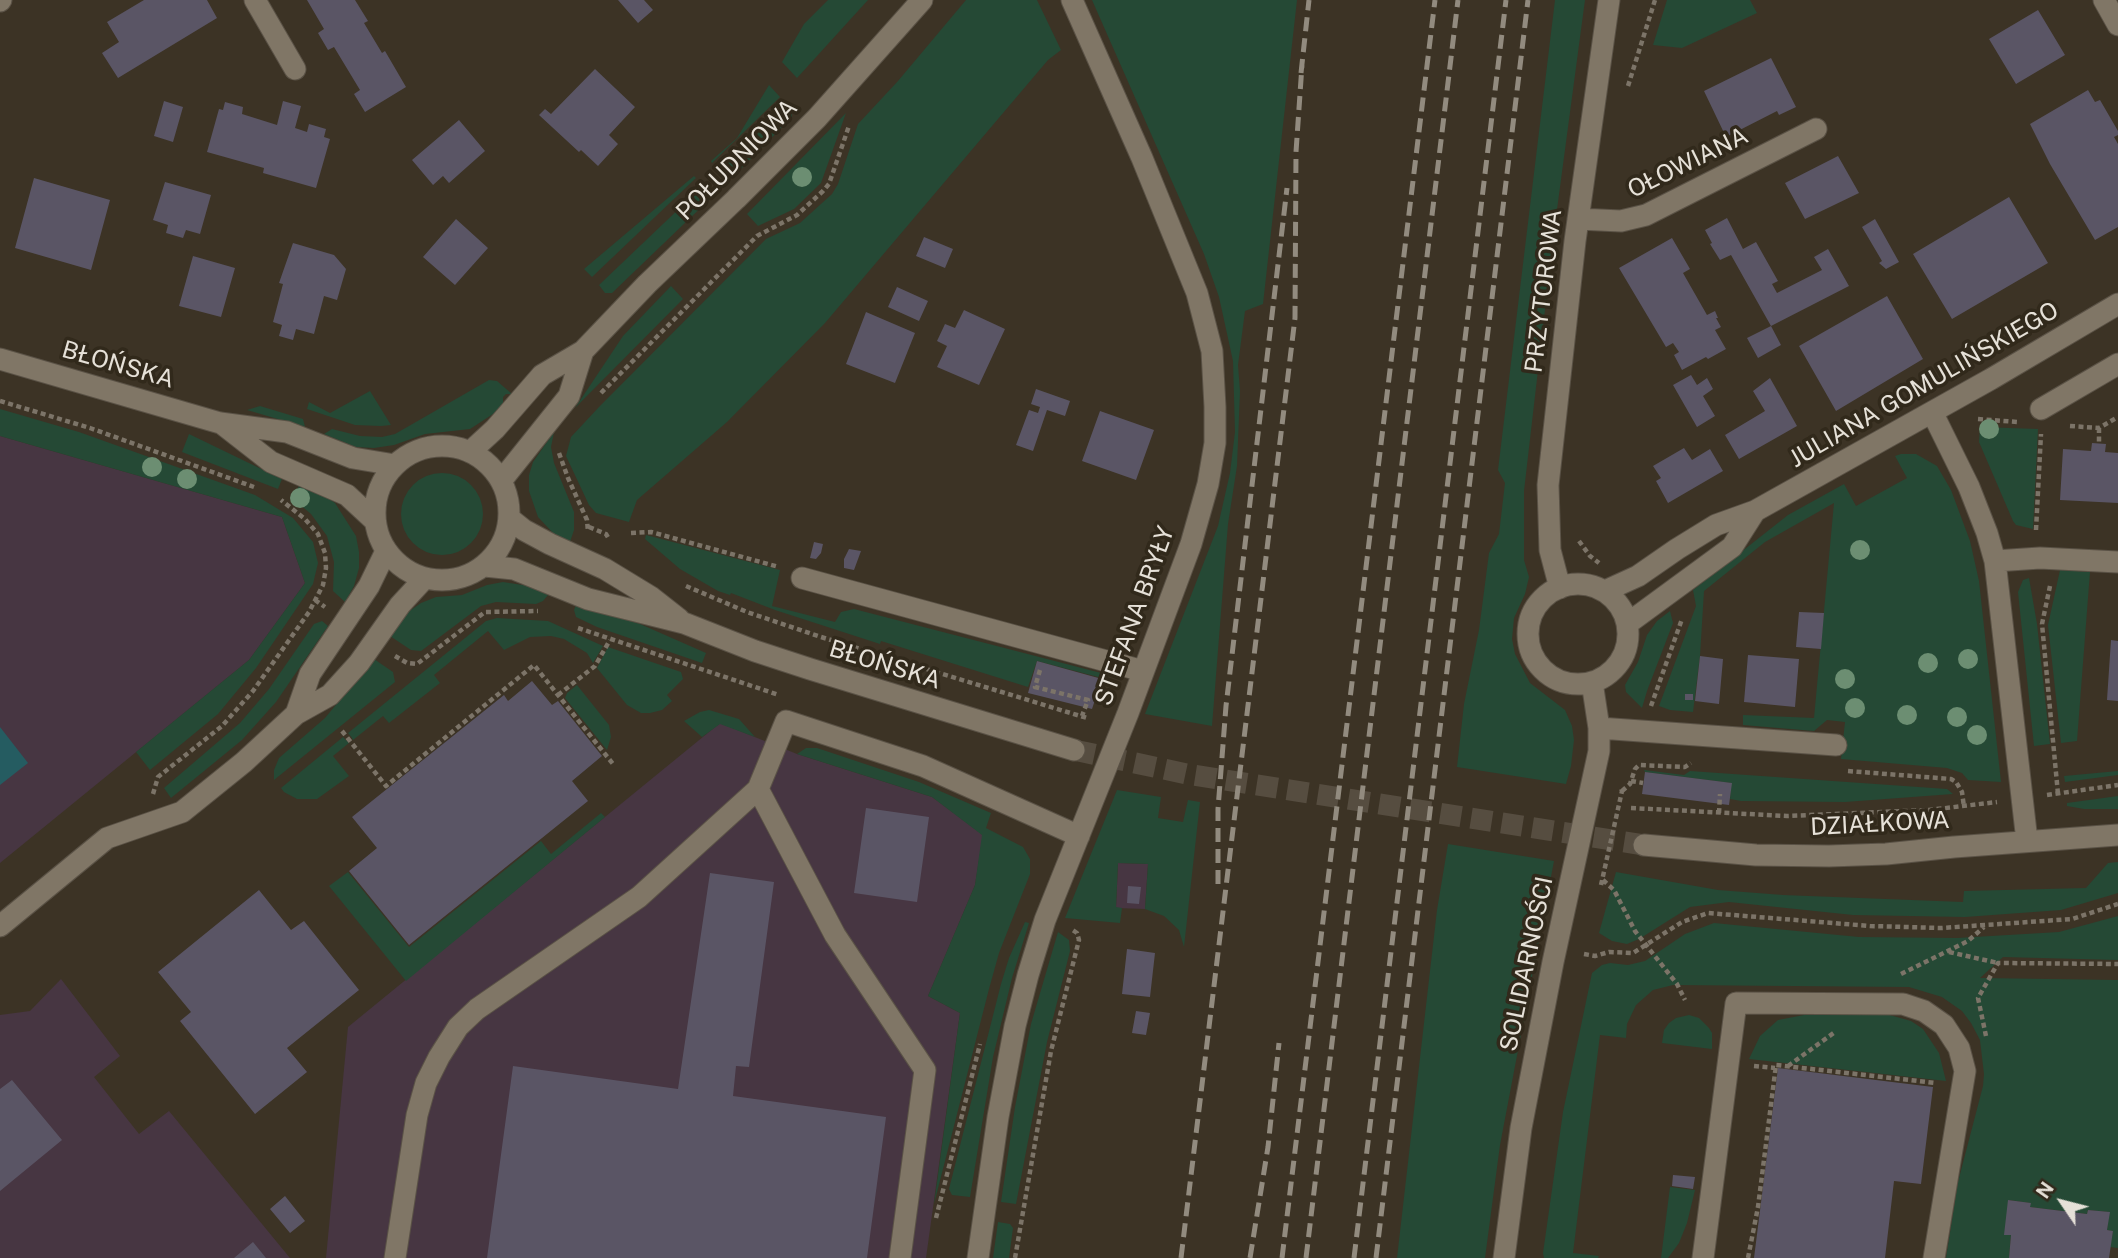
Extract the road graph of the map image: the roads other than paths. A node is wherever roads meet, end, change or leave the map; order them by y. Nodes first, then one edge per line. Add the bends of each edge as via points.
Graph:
1 (255, 0) edge
2 (922, 0) edge
3 (1072, 0) edge
4 (1609, 0) edge
5 (2104, 0) edge
6 (2118, 25) edge
7 (295, 69) dead end
8 (1816, 129) dead end
9 (1578, 219) junction
10 (2118, 304) edge
11 (583, 351) junction
12 (0, 359) edge
13 (2118, 364) edge
14 (1932, 412) junction
15 (2041, 417) road end
16 (220, 423) junction
17 (470, 452) junction
18 (395, 465) junction
19 (501, 481) junction
20 (1755, 511) junction
21 (509, 518) junction
22 (374, 520) junction
23 (386, 551) junction
24 (1995, 561) junction
25 (2118, 562) edge
26 (485, 566) junction
27 (802, 578) road end
28 (424, 579) junction
29 (1560, 588) junction
30 (1605, 591) junction
31 (684, 623) junction
32 (1627, 624) junction
33 (1143, 671) junction
34 (1592, 682) junction
35 (296, 714) junction
36 (1599, 728) junction
37 (1836, 746) dead end
38 (1074, 750) tunnel mouth
39 (758, 789) junction
40 (2118, 835) edge
41 (1079, 836) junction
42 (2027, 841) junction
43 (1644, 845) tunnel mouth
44 (0, 926) edge
45 (396, 1258) edge
46 (900, 1258) edge
47 (978, 1258) edge
48 (1504, 1258) edge
49 (1703, 1258) edge
50 (1934, 1258) edge

1 - 7 street
2 - 11 street, POŁUDNIOWA via 817,118
3 - 33 street, STEFANA BRYŁY via 1190,274 1212,351 1215,443 1208,484 1191,544
4 - 9 street, PRZYTOROWA
5 - 6 street
8 - 9 street, OŁOWIANA via 1646,215 1621,221
9 - 29 street, PRZYTOROWA via 1548,485 1550,550
10 - 14 street, JULIANA GOMULIŃSKIEGO
11 - 17 street, POŁUDNIOWA via 542,375
11 - 19 street, POŁUDNIOWA via 569,396
12 - 16 street, BŁOŃSKA
13 - 15 street
14 - 20 street, JULIANA GOMULIŃSKIEGO
14 - 24 street via 1969,487
16 - 18 street, BŁOŃSKA via 287,432 353,458
16 - 22 street, BŁOŃSKA via 271,463 347,495
17 - 18 street via 448,446 425,448
17 - 19 street
18 - 22 street via 378,490
19 - 21 street
20 - 30 street, JULIANA GOMULIŃSKIEGO via 1716,525 1638,576
20 - 32 street, JULIANA GOMULIŃSKIEGO via 1732,547
21 - 26 street via 506,536
21 - 31 street, BŁOŃSKA via 550,544 605,569
22 - 23 street
23 - 28 street via 396,564
23 - 35 street via 369,586 310,674
24 - 25 street
24 - 42 street
26 - 28 street via 456,580
26 - 31 street, BŁOŃSKA via 514,569 588,599
27 - 33 street
28 - 35 street via 330,695
29 - 30 street via 1585,584
29 - 34 street via 1542,600 1531,618 1531,650 1542,669 1560,681
30 - 32 street via 1617,602
31 - 38 street, BŁOŃSKA via 810,669
32 - 34 street via 1629,637 1621,660 1614,670
33 - 41 street, STEFANA BRYŁY
34 - 36 street, SOLIDARNOŚCI
35 - 44 street via 182,812 107,838
36 - 37 street
36 - 48 street, SOLIDARNOŚCI via 1595,774 1521,1128
39 - 41 street via 786,721 923,766
39 - 45 street via 639,897 477,1009 458,1027 426,1083 417,1115
39 - 46 street via 835,935 925,1070
40 - 42 street, DZIAŁKOWA
41 - 47 street, STEFANA BRYŁY via 1045,920 1015,1026
42 - 43 street, DZIAŁKOWA via 1829,856
49 - 50 street via 1736,1003 1750,1003 1903,1004 1944,1025 1959,1048 1965,1071

